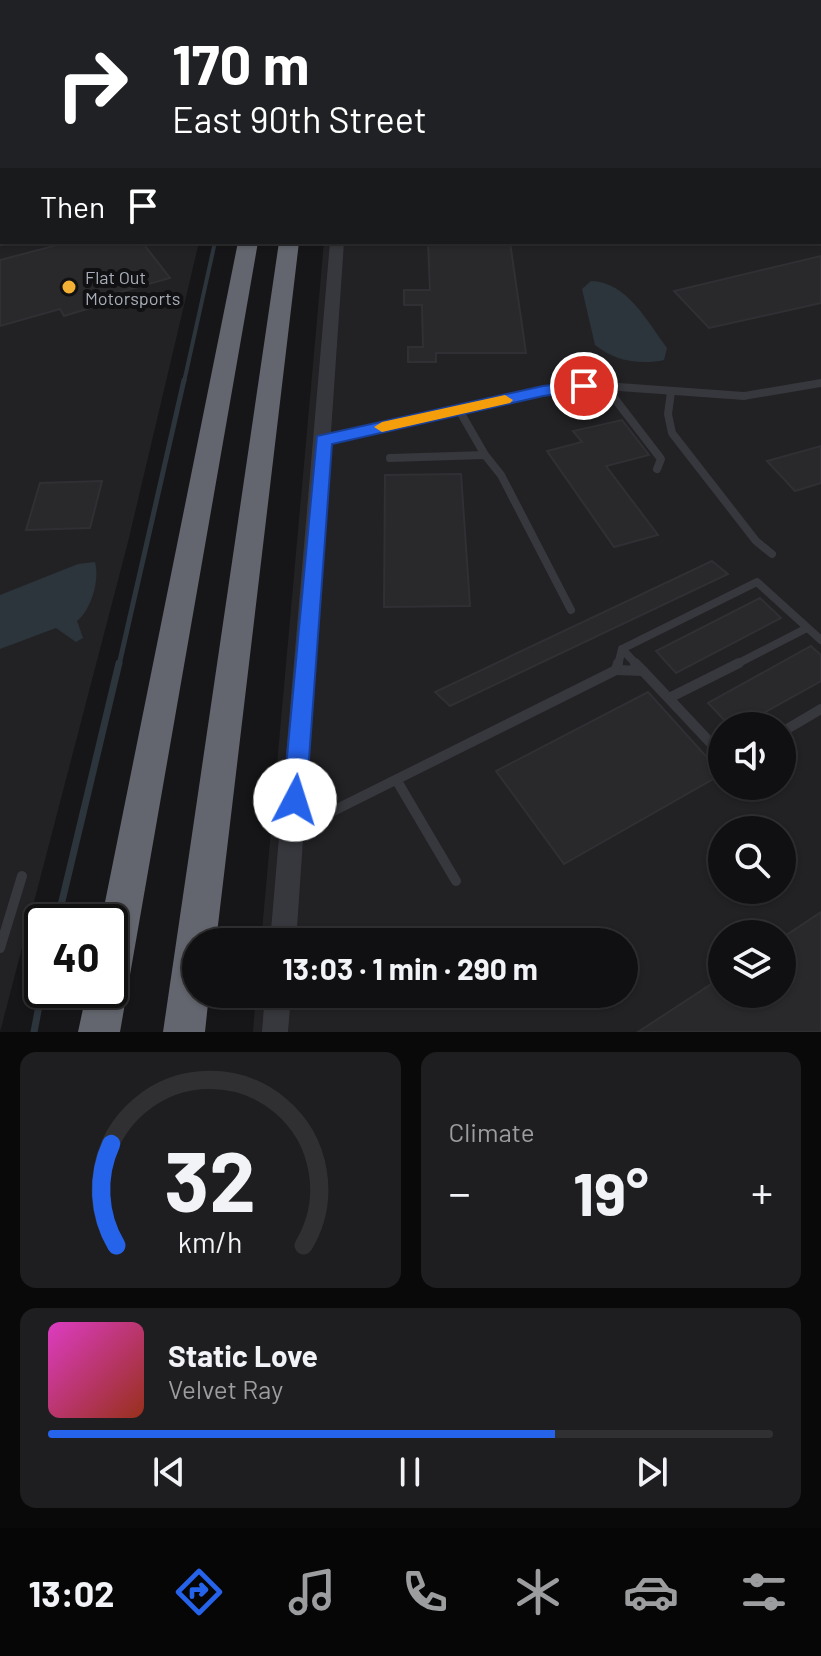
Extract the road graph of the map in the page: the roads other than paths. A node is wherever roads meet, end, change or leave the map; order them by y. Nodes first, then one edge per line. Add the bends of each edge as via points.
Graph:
1 (248, 244) edge
2 (289, 244) edge
3 (337, 244) edge
4 (821, 383) edge
5 (605, 386) junction
6 (671, 392) junction
7 (459, 410) junction
8 (323, 440) junction
9 (485, 455) junction
10 (390, 458) dead end
11 (657, 469) dead end
12 (772, 554) dead end
13 (571, 610) dead end
14 (807, 628) junction
15 (821, 640) edge
16 (622, 649) junction
17 (616, 670) junction
18 (643, 671) junction
19 (669, 698) junction
20 (821, 709) edge
21 (796, 724) edge
22 (708, 740) edge
23 (397, 781) junction
24 (292, 830) junction
25 (22, 876) dead end
26 (456, 881) dead end
27 (124, 904) edge
28 (284, 928) edge
29 (0, 948) edge
30 (104, 1008) edge
31 (277, 1008) edge
32 (99, 1032) edge
33 (184, 1032) edge
34 (275, 1032) edge

1 - 27 highway
2 - 33 highway
3 - 8 street
4 - 6 street via 744,396
5 - 6 street
5 - 7 street via 543,391
5 - 11 lane via 661,459
6 - 12 lane via 672,433 756,541
7 - 8 street
7 - 9 lane
8 - 24 street
9 - 10 lane
9 - 13 lane via 501,475
14 - 15 lane
14 - 16 lane via 757,582
14 - 19 lane
16 - 17 lane
16 - 18 lane
17 - 18 lane
17 - 23 lane
18 - 19 lane
19 - 22 lane
20 - 21 lane
23 - 24 lane
23 - 26 lane
24 - 28 street
25 - 29 lane
30 - 32 highway
31 - 34 street

